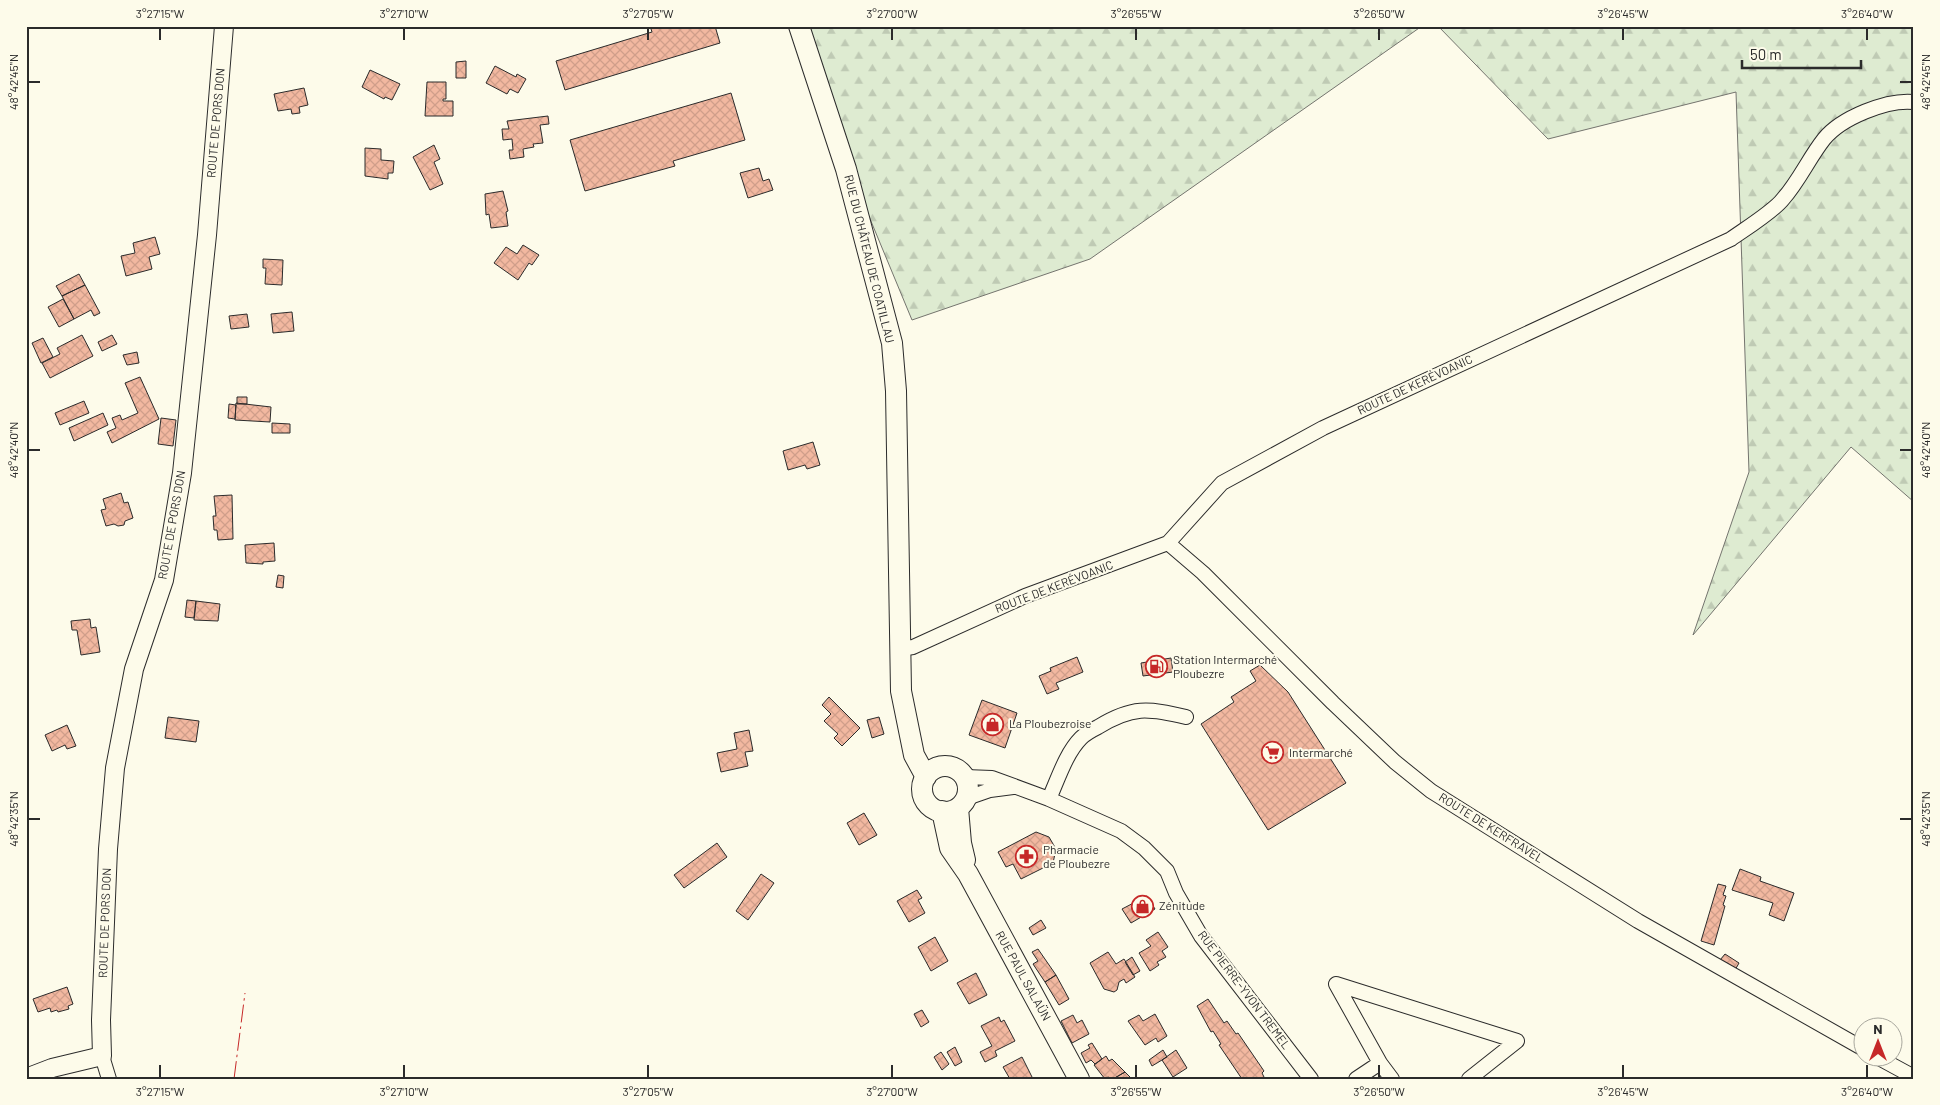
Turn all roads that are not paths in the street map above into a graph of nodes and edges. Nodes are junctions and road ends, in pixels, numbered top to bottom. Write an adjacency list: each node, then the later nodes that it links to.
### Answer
1 (224, 26): 13 (street, ROUTE DE PORS DON)
2 (799, 26): 5 (main road, RUE DU CHÂTEAU DE COATILLAU)
3 (1914, 102): 4 (street, ROUTE DE KERÉVOANIC)
4 (1168, 543): 5 (street, ROUTE DE KERÉVOANIC); 12 (street, ROUTE DE KERFRAVEL)
5 (900, 649): 7 (main road)
6 (1186, 717): 10 (street)
7 (934, 772): 8 (main road); 11 (main road)
8 (965, 777): 9 (street, RUE PIERRE-YVON TREMEL); 11 (main road)
9 (1013, 786): 10 (street, RUE PIERRE-YVON TREMEL); 11 (street)
10 (1049, 799): 20 (street, RUE PIERRE-YVON TREMEL)
11 (956, 806): 19 (main road, RUE PAUL SALAÜN)
12 (1852, 1042)
13 (102, 1056): 17 (street); 18 (street, ROUTE DE PORS DON)
14 (1380, 1063): 21 (street); 22 (street); 23 (street)
15 (1897, 1068): 16 (street)
16 (1914, 1077)
17 (26, 1078)
18 (109, 1079)
19 (1079, 1079)
20 (1311, 1079)
21 (1356, 1079)
22 (1392, 1079)
23 (1469, 1079)

